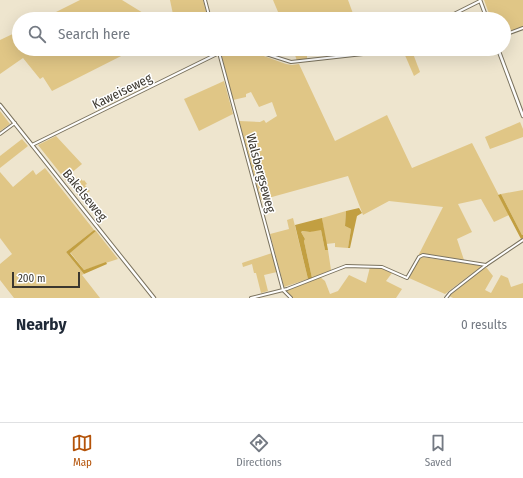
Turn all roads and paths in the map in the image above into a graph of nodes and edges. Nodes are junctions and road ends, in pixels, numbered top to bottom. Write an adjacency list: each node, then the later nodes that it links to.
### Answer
1 (205, 0): 3 (street)
2 (480, 0): 4 (street); 5 (main road)
3 (208, 12)
4 (457, 12)
5 (484, 12)
6 (523, 28): 7 (street)
7 (511, 32)
8 (213, 56): 17 (street, Kaweiseweg)
9 (220, 56): 20 (street, Walsbergseweg)
10 (272, 56): 11 (street)
11 (345, 56)
12 (501, 56): 14 (main road)
13 (0, 105): 15 (main road, Bakelseweg)
14 (523, 116)
15 (15, 123): 16 (street); 17 (main road, Bakelseweg)
16 (0, 134)
17 (32, 146): 21 (main road, Bakelseweg)
18 (523, 240): 19 (street)
19 (486, 265): 20 (street); 24 (street)
20 (283, 290): 22 (street); 23 (street, Walsbergseweg)
21 (154, 298)
22 (251, 298)
23 (291, 298)
24 (446, 298)

